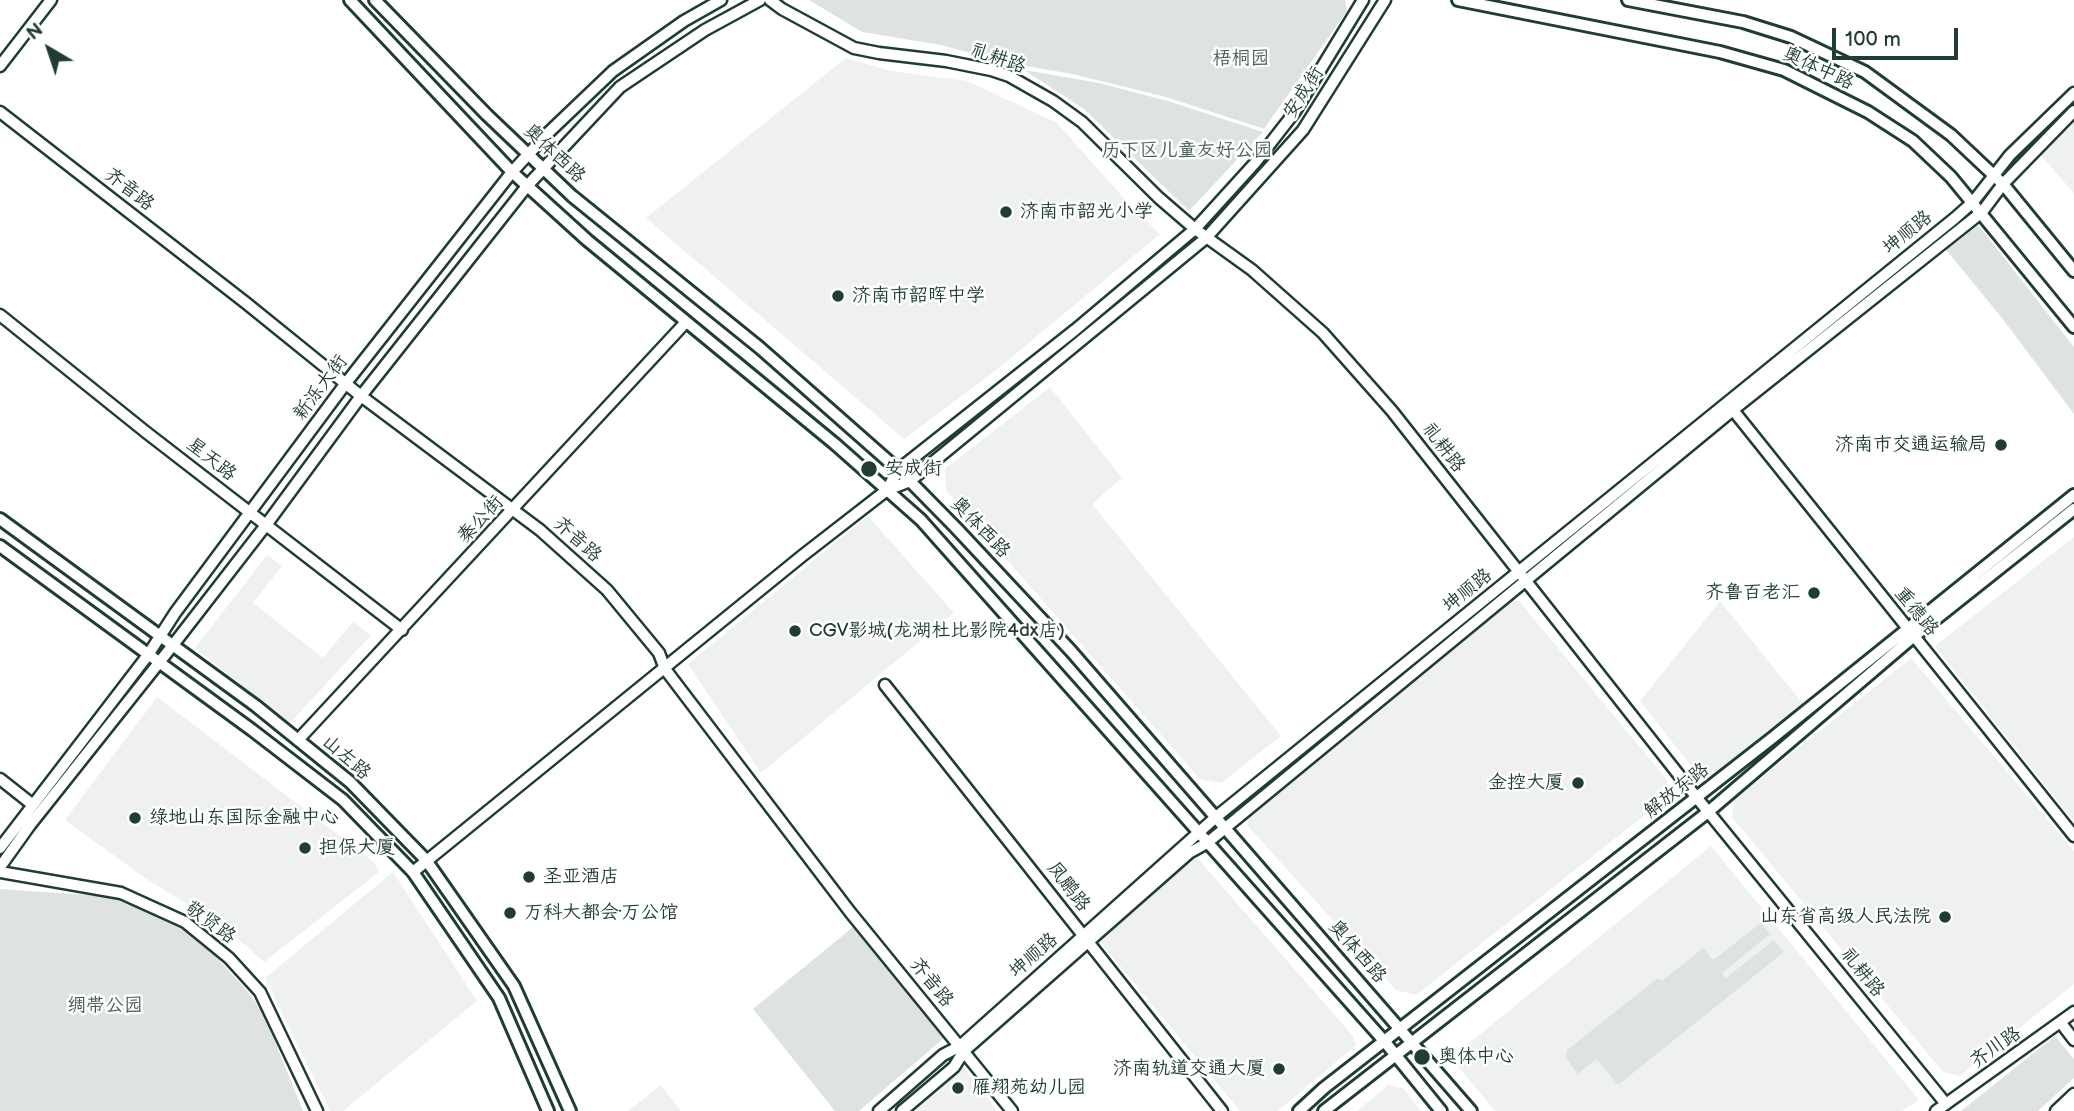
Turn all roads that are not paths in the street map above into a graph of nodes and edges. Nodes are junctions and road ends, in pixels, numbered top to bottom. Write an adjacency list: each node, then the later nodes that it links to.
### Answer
1 (51, 0): 11 (street)
2 (350, 0): 17 (main road, 奥体西路)
3 (375, 0): 15 (main road, 奥体西路)
4 (721, 0): 15 (street, 新泺大街)
5 (760, 0): 16 (street, 新泺大街)
6 (770, 0): 23 (street, 礼耕路)
7 (1363, 0): 23 (street, 安成街)
8 (1385, 0): 24 (street, 安成街)
9 (1458, 0): 21 (main road, 奥体中路)
10 (1628, 0): 18 (main road, 奥体中路)
11 (0, 66)
12 (2074, 93): 18 (street, 坤顺路)
13 (2074, 111): 19 (street, 坤顺路)
14 (0, 112): 29 (street, 齐音路)
15 (529, 155): 16 (main road, 奥体西路); 17 (street, 新泺大街)
16 (543, 168): 20 (street, 新泺大街); 32 (main road, 奥体西路)
17 (512, 172): 20 (main road, 奥体西路); 29 (street, 新泺大街)
18 (1993, 174): 19 (main road, 奥体中路); 21 (street, 坤顺路)
19 (2003, 184): 22 (street, 坤顺路); 25 (main road, 奥体中路)
20 (527, 186): 27 (main road, 奥体西路); 30 (street, 新泺大街)
21 (1973, 202): 22 (main road, 奥体中路); 42 (street, 坤顺路)
22 (1982, 212): 28 (main road, 奥体中路); 31 (street, 坤顺路)
23 (1195, 229): 24 (street, 礼耕路); 32 (street, 安成街)
24 (1206, 238): 33 (street, 安成街); 42 (street, 礼耕路)
25 (2074, 271)
26 (0, 315): 38 (street, 星天路)
27 (686, 322): 34 (main road, 奥体西路); 37 (street, 秦公街)
28 (2074, 327)
29 (346, 383): 30 (street, 齐音路); 38 (street, 新泺大街)
30 (361, 396): 37 (street, 齐音路); 40 (street, 新泺大街)
31 (1733, 410): 42 (street, 坤顺路); 44 (street, 重德路)
32 (898, 470): 33 (main road, 奥体西路); 34 (street, 安成街)
33 (910, 481): 34 (street, 安成街); 56 (main road, 奥体西路)
34 (887, 490): 49 (street, 安成街); 59 (main road, 奥体西路)
35 (2074, 495): 44 (main road, 解放东路)
36 (2074, 509): 44 (main road, 解放东路)
37 (513, 510): 43 (street, 秦公街); 49 (street, 齐音路)
38 (250, 513): 40 (street, 星天路); 45 (street, 新泺大街)
39 (0, 519): 45 (main road, 山左路)
40 (266, 525): 43 (street, 星天路); 46 (street, 新泺大街)
41 (0, 546): 47 (main road, 山左路)
42 (1522, 576): 53 (street, 礼耕路); 56 (street, 坤顺路); 57 (street, 坤顺路)
43 (402, 630): 51 (street, 秦公街)
44 (1910, 633): 53 (main road, 解放东路); 55 (main road, 解放东路); 58 (street, 重德路)
45 (160, 636): 46 (main road, 山左路); 47 (street, 新泺大街)
46 (173, 645): 48 (street); 51 (main road, 山左路)
47 (148, 655): 48 (main road, 山左路); 54 (street, 新泺大街)
48 (159, 663): 62 (street); 63 (main road, 山左路)
49 (664, 668): 61 (street, 安成街); 71 (street, 齐音路)
50 (886, 685): 64 (street, 凤鹏路)
51 (298, 740): 61 (main road, 山左路)
52 (0, 779): 54 (street)
53 (1697, 798): 55 (street, 礼耕路); 67 (main road, 解放东路)
54 (33, 806): 60 (street, 新泺大街)
55 (1709, 811): 70 (main road, 解放东路); 75 (street, 礼耕路)
56 (1216, 817): 57 (main road, 奥体西路); 59 (street, 坤顺路)
57 (1225, 827): 59 (street, 坤顺路); 67 (main road, 奥体西路)
58 (2074, 836)
59 (1203, 838): 64 (street, 坤顺路); 69 (main road, 奥体西路)
60 (0, 848)
61 (427, 862): 63 (street, 安成街); 78 (main road, 山左路)
62 (0, 869): 76 (street, 敬贤路)
63 (413, 872): 77 (main road, 山左路)
64 (1086, 939): 71 (street, 坤顺路); 82 (street, 凤鹏路)
65 (2074, 1012): 66 (street, 齐川路)
66 (2061, 1023): 68 (street); 75 (street, 齐川路)
67 (1402, 1029): 69 (main road, 解放东路); 70 (main road, 奥体西路)
68 (2074, 1040)
69 (1385, 1042): 72 (main road, 奥体西路); 83 (main road, 解放东路)
70 (1412, 1042): 72 (main road, 解放东路); 86 (main road, 奥体西路)
71 (962, 1049): 79 (street, 坤顺路); 80 (street, 坤顺路); 81 (street, 齐音路)
72 (1395, 1055): 84 (main road, 解放东路); 85 (main road, 奥体西路)
73 (2074, 1094): 88 (street)
74 (2074, 1100): 89 (highway)
75 (1946, 1104): 87 (street, 齐川路)
76 (317, 1111)
77 (548, 1111)
78 (570, 1111)
79 (879, 1111)
80 (902, 1111)
81 (1012, 1111)
82 (1223, 1111)
83 (1299, 1111)
84 (1324, 1111)
85 (1441, 1111)
86 (1471, 1111)
87 (1936, 1111)
88 (2056, 1111)
89 (2068, 1111)

